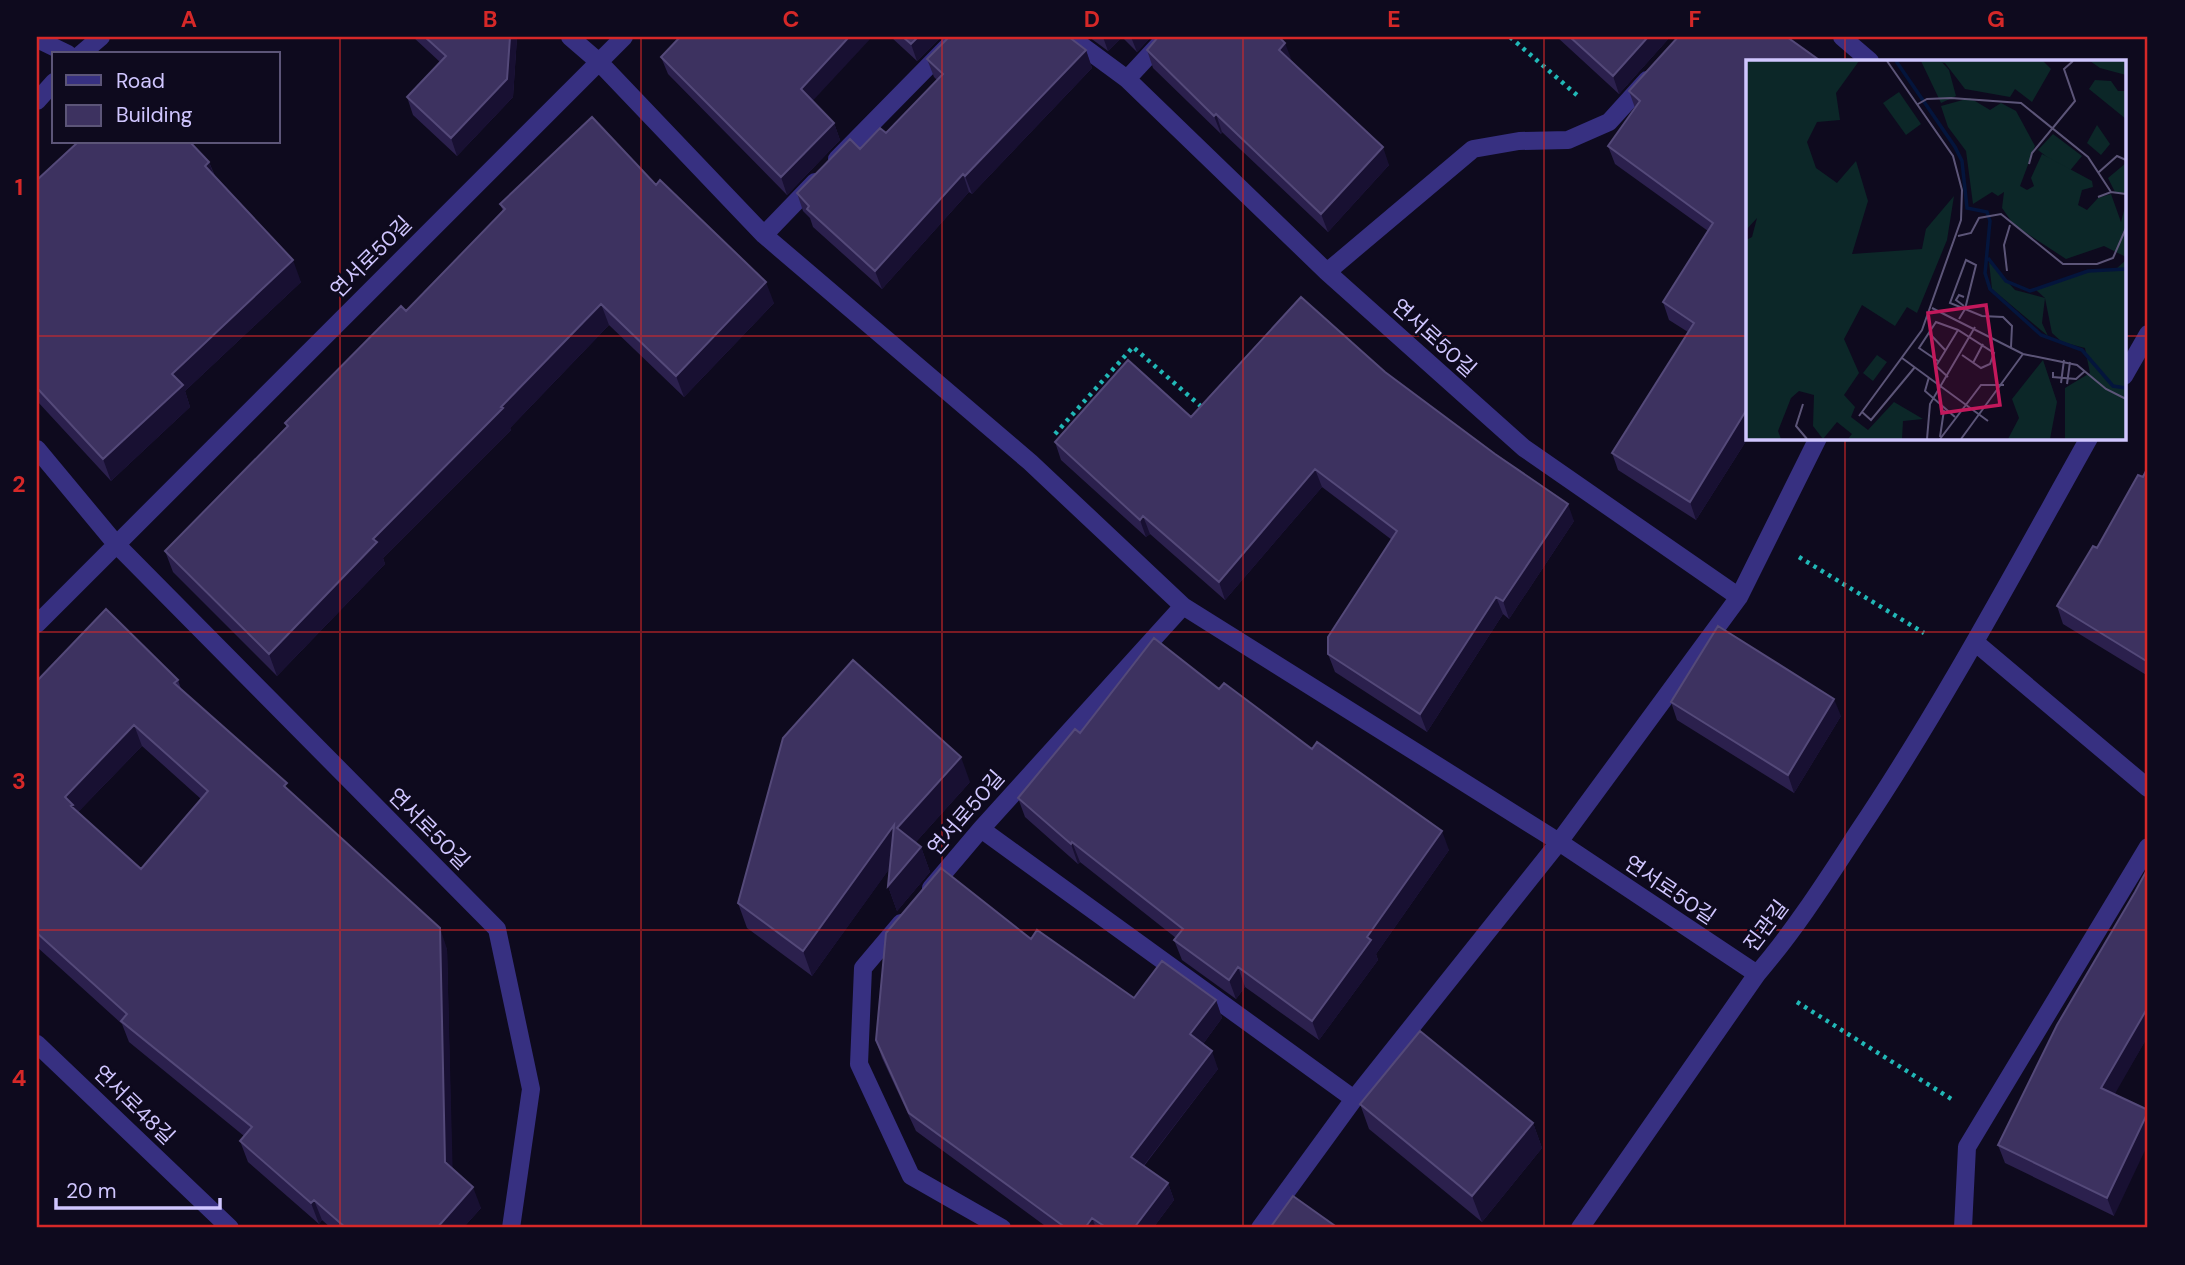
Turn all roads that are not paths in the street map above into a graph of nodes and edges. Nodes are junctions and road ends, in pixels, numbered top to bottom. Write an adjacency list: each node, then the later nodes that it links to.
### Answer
1 (101, 37): 10 (street)
2 (570, 37): 12 (street, 연서로50길)
3 (624, 37): 12 (street, 연서로50길)
4 (957, 37): 17 (street)
5 (1070, 37): 14 (street, 연서로50길)
6 (1166, 37): 14 (street)
7 (1842, 37): 11 (street)
8 (37, 39): 9 (street)
9 (64, 52)
10 (83, 52)
11 (1869, 60)
12 (599, 62): 17 (street, 연서로50길); 24 (street, 연서로50길)
13 (1660, 65): 18 (street)
14 (1127, 79): 18 (street, 연서로50길)
15 (52, 84): 16 (street)
16 (37, 101)
17 (764, 234): 26 (street, 연서로50길)
18 (1327, 272): 25 (street, 연서로50길)
19 (2148, 334): 20 (street)
20 (2126, 372)
21 (1817, 439): 25 (street)
22 (2089, 439): 28 (street, 진관길)
23 (37, 450): 24 (street, 연서로50길)
24 (116, 544): 27 (street, 연서로50길); 37 (street, 연서로50길)
25 (1739, 597): 31 (street)
26 (1183, 606): 30 (street, 연서로50길); 31 (street, 연서로50길)
27 (37, 624)
28 (1976, 643): 29 (street); 33 (street, 진관길)
29 (2148, 788)
30 (981, 829): 35 (street); 38 (street, 연서로50길)
31 (1559, 842): 33 (street, 연서로50길); 35 (street)
32 (2148, 847): 41 (street)
33 (1757, 974): 40 (street, 진관길)
34 (37, 1044): 36 (street, 연서로48길)
35 (1354, 1099): 39 (street)
36 (230, 1228)
37 (511, 1228)
38 (1002, 1228)
39 (1259, 1228)
40 (1580, 1228)
41 (1963, 1228)

